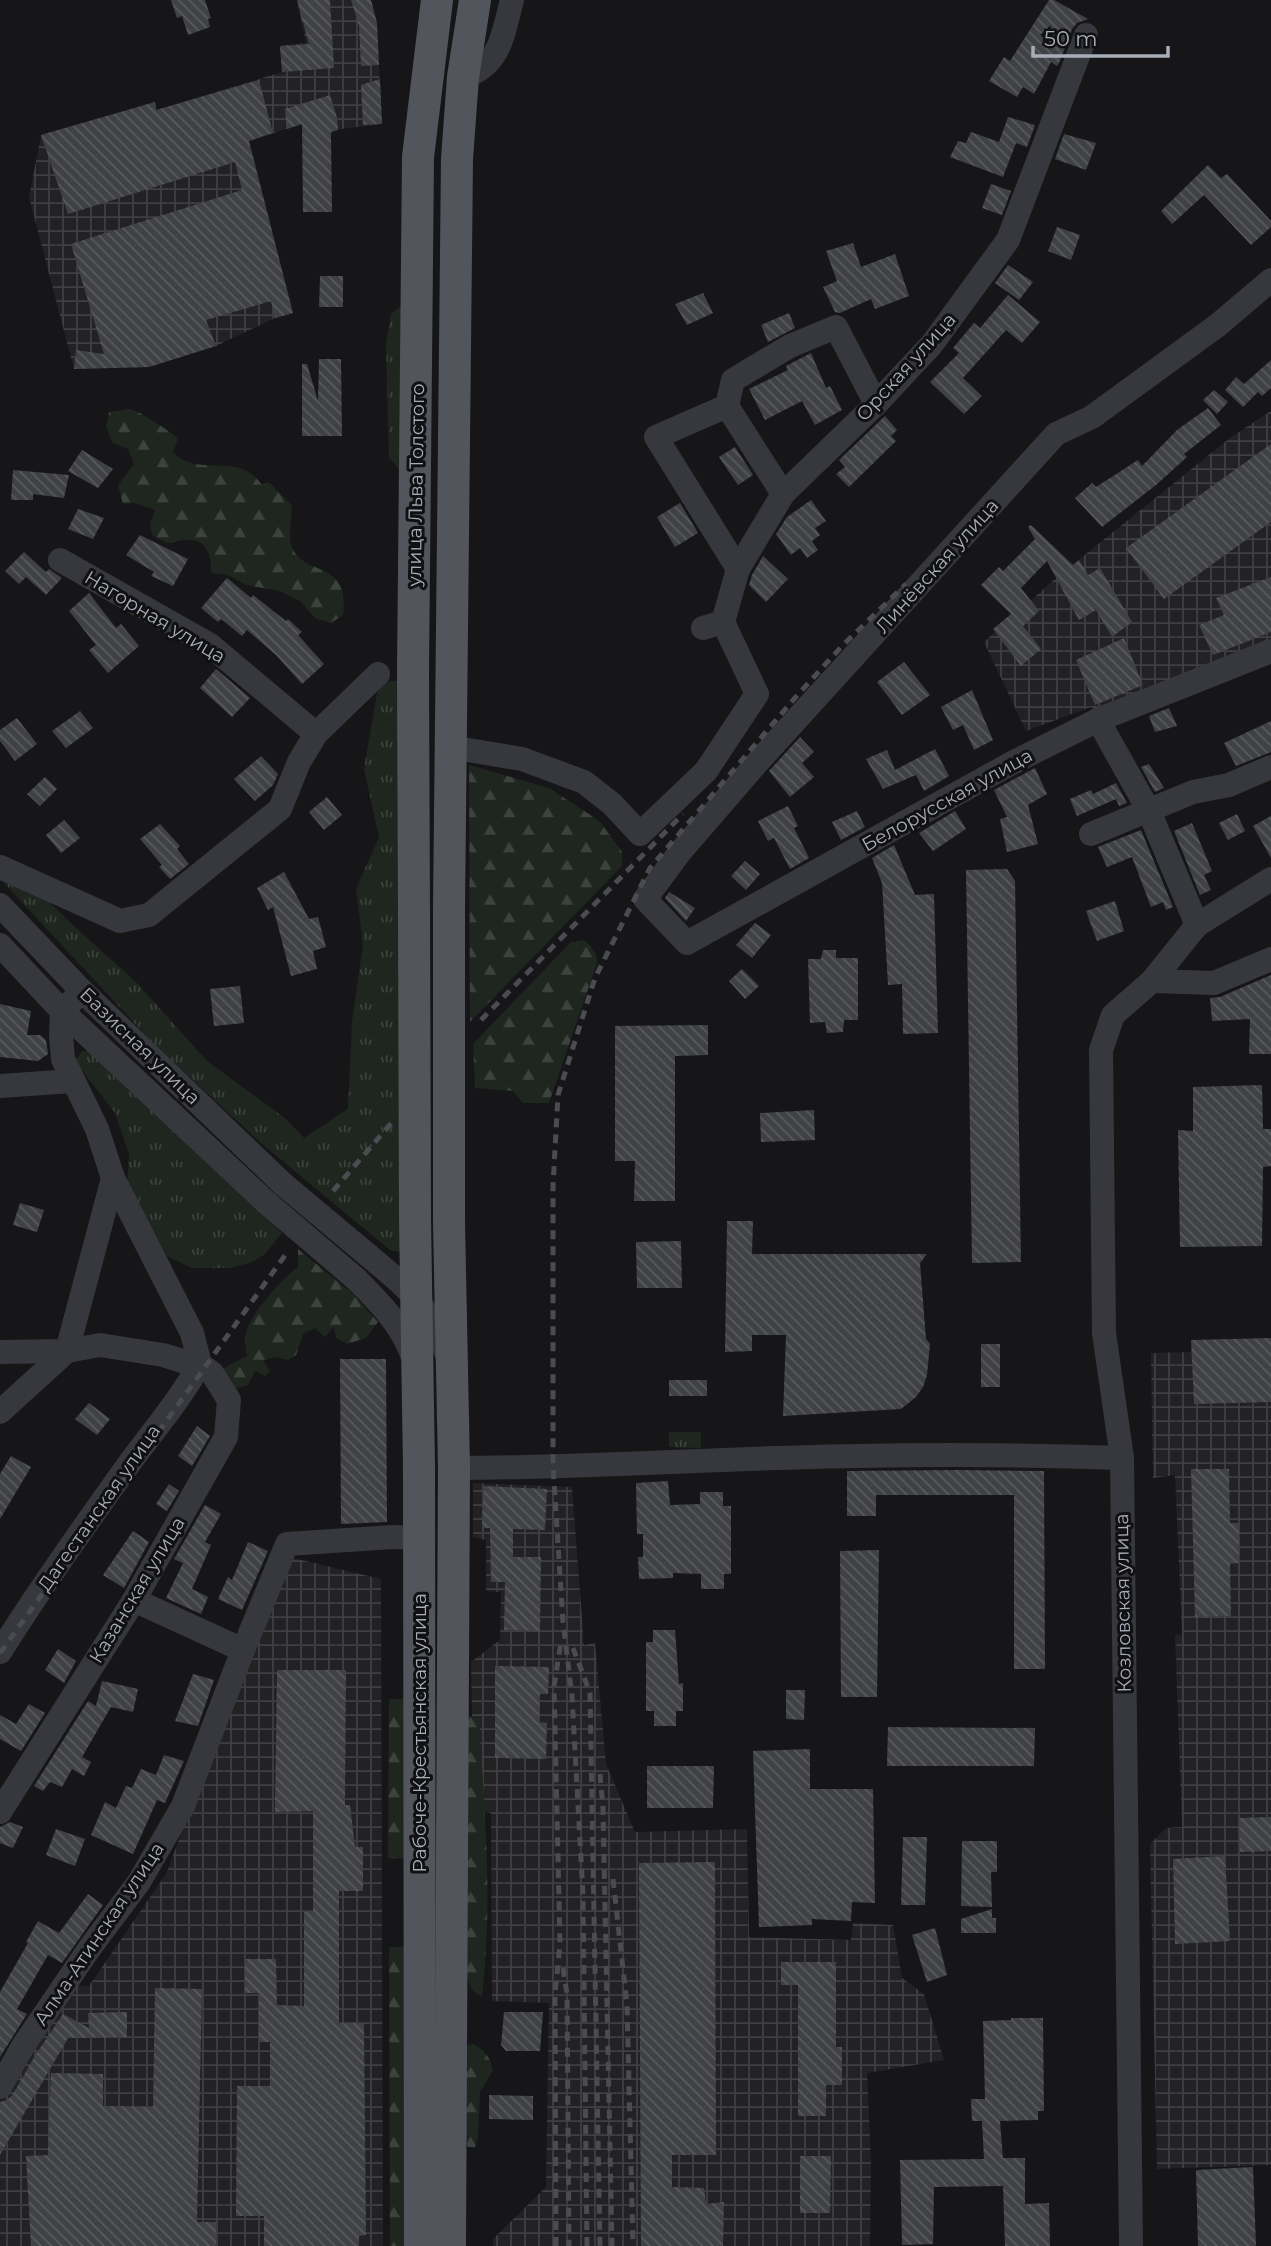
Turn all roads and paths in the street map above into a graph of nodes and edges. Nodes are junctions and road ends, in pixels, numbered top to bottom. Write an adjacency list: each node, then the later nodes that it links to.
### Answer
1 (437, 0): 34 (main road, улица Льва Толстого, bridge)
2 (475, 0): 5 (main road, улица Льва Толстого)
3 (512, 0): 5 (street)
4 (1086, 35): 7 (street, Орская улица)
5 (463, 77): 16 (main road, улица Льва Толстого)
6 (1271, 280): 22 (street, Линёвская улица)
7 (876, 404): 8 (street); 9 (street, Орская улица)
8 (727, 406): 9 (street); 11 (street)
9 (783, 494): 11 (street, Орская улица)
10 (60, 560): 15 (street, Нагорная улица)
11 (738, 569): 16 (street, Орская улица)
12 (1271, 651): 14 (street, Белорусская улица)
13 (378, 674): 15 (street)
14 (1098, 720): 18 (street); 22 (street, Белорусская улица)
15 (316, 734): 20 (street)
16 (450, 747): 35 (main road, улица Льва Толстого, bridge)
17 (1271, 767): 18 (street)
18 (1149, 811): 19 (street); 24 (street)
19 (1091, 834)
20 (0, 867)
21 (1271, 879): 24 (street, Козловская улица)
22 (645, 899)
23 (0, 905): 28 (street, Базисная улица)
24 (1197, 925): 27 (street, Козловская улица)
25 (0, 945): 29 (street, Базисная улица)
26 (1271, 959): 27 (street)
27 (1152, 981): 43 (street, Козловская улица)
28 (82, 991): 29 (street); 33 (street, Базисная улица)
29 (62, 1011): 30 (street); 33 (street, Базисная улица)
30 (72, 1080): 31 (street); 32 (street)
31 (0, 1086)
32 (113, 1178): 39 (street); 41 (street)
33 (275, 1194): 37 (street, bridge); 38 (street, bridge)
34 (415, 1219): 36 (main road, Рабоче-Крестьянская улица)
35 (449, 1222): 38 (main road, Рабоче-Крестьянская улица)
36 (416, 1254): 37 (street); 38 (main road, Рабоче-Крестьянская улица)
37 (375, 1261): 38 (street)
38 (423, 1314): 44 (main road, Рабоче-Крестьянская улица); 45 (main road, Рабоче-Крестьянская улица)
39 (67, 1351): 40 (street); 41 (street); 42 (street)
40 (0, 1352)
41 (200, 1364): 46 (street, Казанская улица); 48 (street, Дагестанская улица)
42 (0, 1412)
43 (1122, 1458): 44 (street); 53 (street, Козловская улица)
44 (454, 1468): 52 (main road, Рабоче-Крестьянская улица)
45 (418, 1538): 47 (street, Алма-Атинская улица); 51 (main road, Рабоче-Крестьянская улица)
46 (134, 1600): 47 (street); 49 (street, Казанская улица)
47 (243, 1650): 50 (street, Алма-Атинская улица)
48 (0, 1652)
49 (0, 1812)
50 (0, 2087)
51 (420, 2246)
52 (450, 2246)
53 (1131, 2246)

